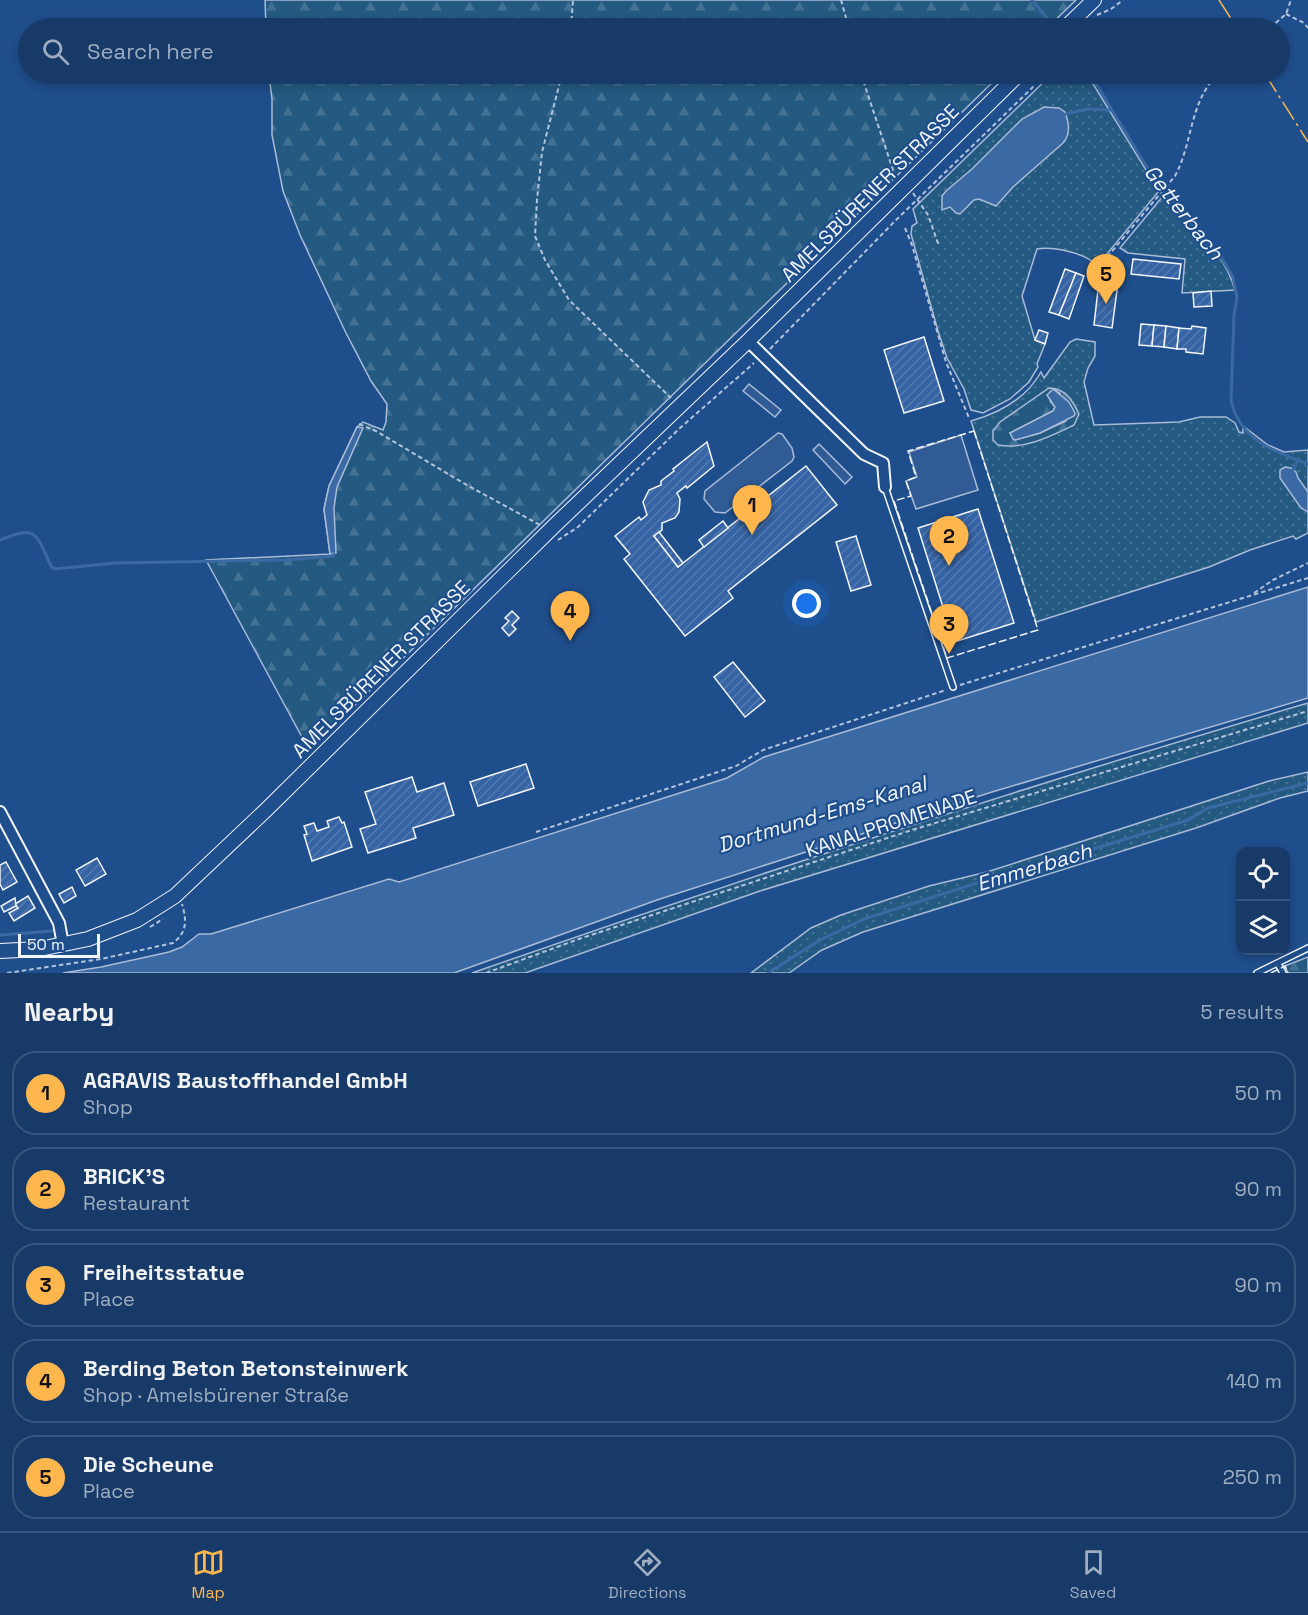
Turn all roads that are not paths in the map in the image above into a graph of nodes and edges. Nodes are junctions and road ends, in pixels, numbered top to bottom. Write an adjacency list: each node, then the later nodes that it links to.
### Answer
1 (1094, 0): 2 (main road)
2 (1075, 18)
3 (1009, 84): 4 (main road, AMELSBÜRENER STRASSE)
4 (748, 341): 5 (street); 8 (main road, AMELSBÜRENER STRASSE)
5 (885, 487): 6 (lane)
6 (954, 687)
7 (0, 812): 8 (street)
8 (63, 945): 10 (main road, AMELSBÜRENER STRASSE)
9 (1308, 948): 11 (lane)
10 (0, 951)
11 (1278, 964): 12 (lane); 13 (lane)
12 (1257, 973)
13 (1282, 973)

